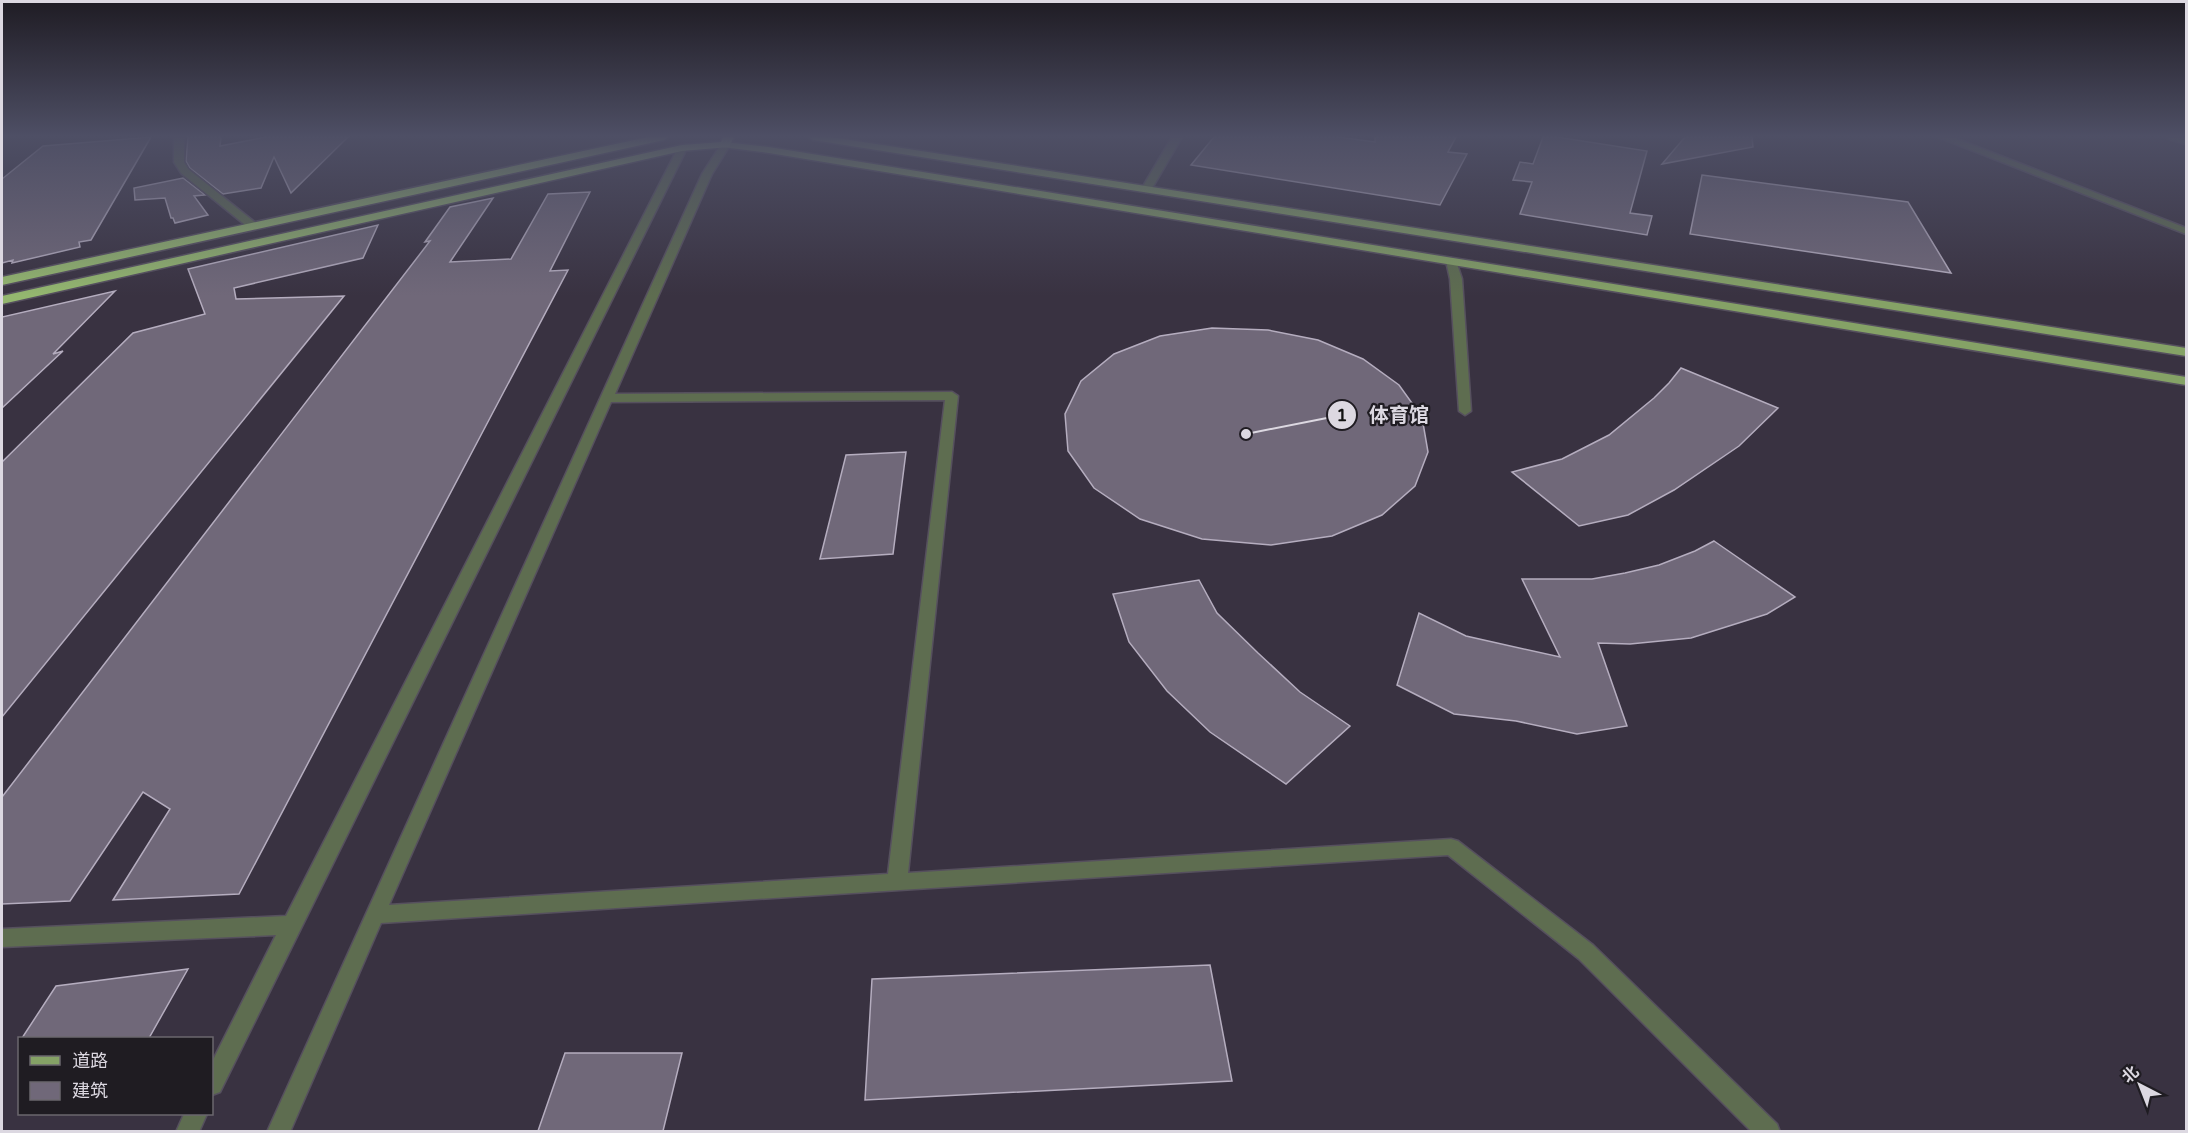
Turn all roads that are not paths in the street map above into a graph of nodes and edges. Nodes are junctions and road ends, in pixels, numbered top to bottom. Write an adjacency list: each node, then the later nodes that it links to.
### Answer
1 (207, 190): 9 (street)
2 (420, 190): 9 (highway)
3 (480, 190): 13 (highway)
4 (661, 190): 20 (street)
5 (700, 190): 16 (street)
6 (1014, 190): 11 (main road)
7 (1159, 190): 14 (main road)
8 (2080, 190): 10 (street)
9 (253, 226): 12 (highway)
10 (2187, 231)
11 (1451, 261): 15 (main road); 17 (street)
12 (2, 281)
13 (2, 300)
14 (2187, 352)
15 (2187, 381)
16 (607, 398): 18 (street); 19 (street)
17 (1465, 411)
18 (897, 882): 19 (street); 26 (street)
19 (376, 915): 25 (street)
20 (292, 925): 21 (street); 22 (street)
21 (2, 938)
22 (213, 1082)
23 (195, 1115): 24 (street)
24 (187, 1131)
25 (278, 1131)
26 (1769, 1131)

